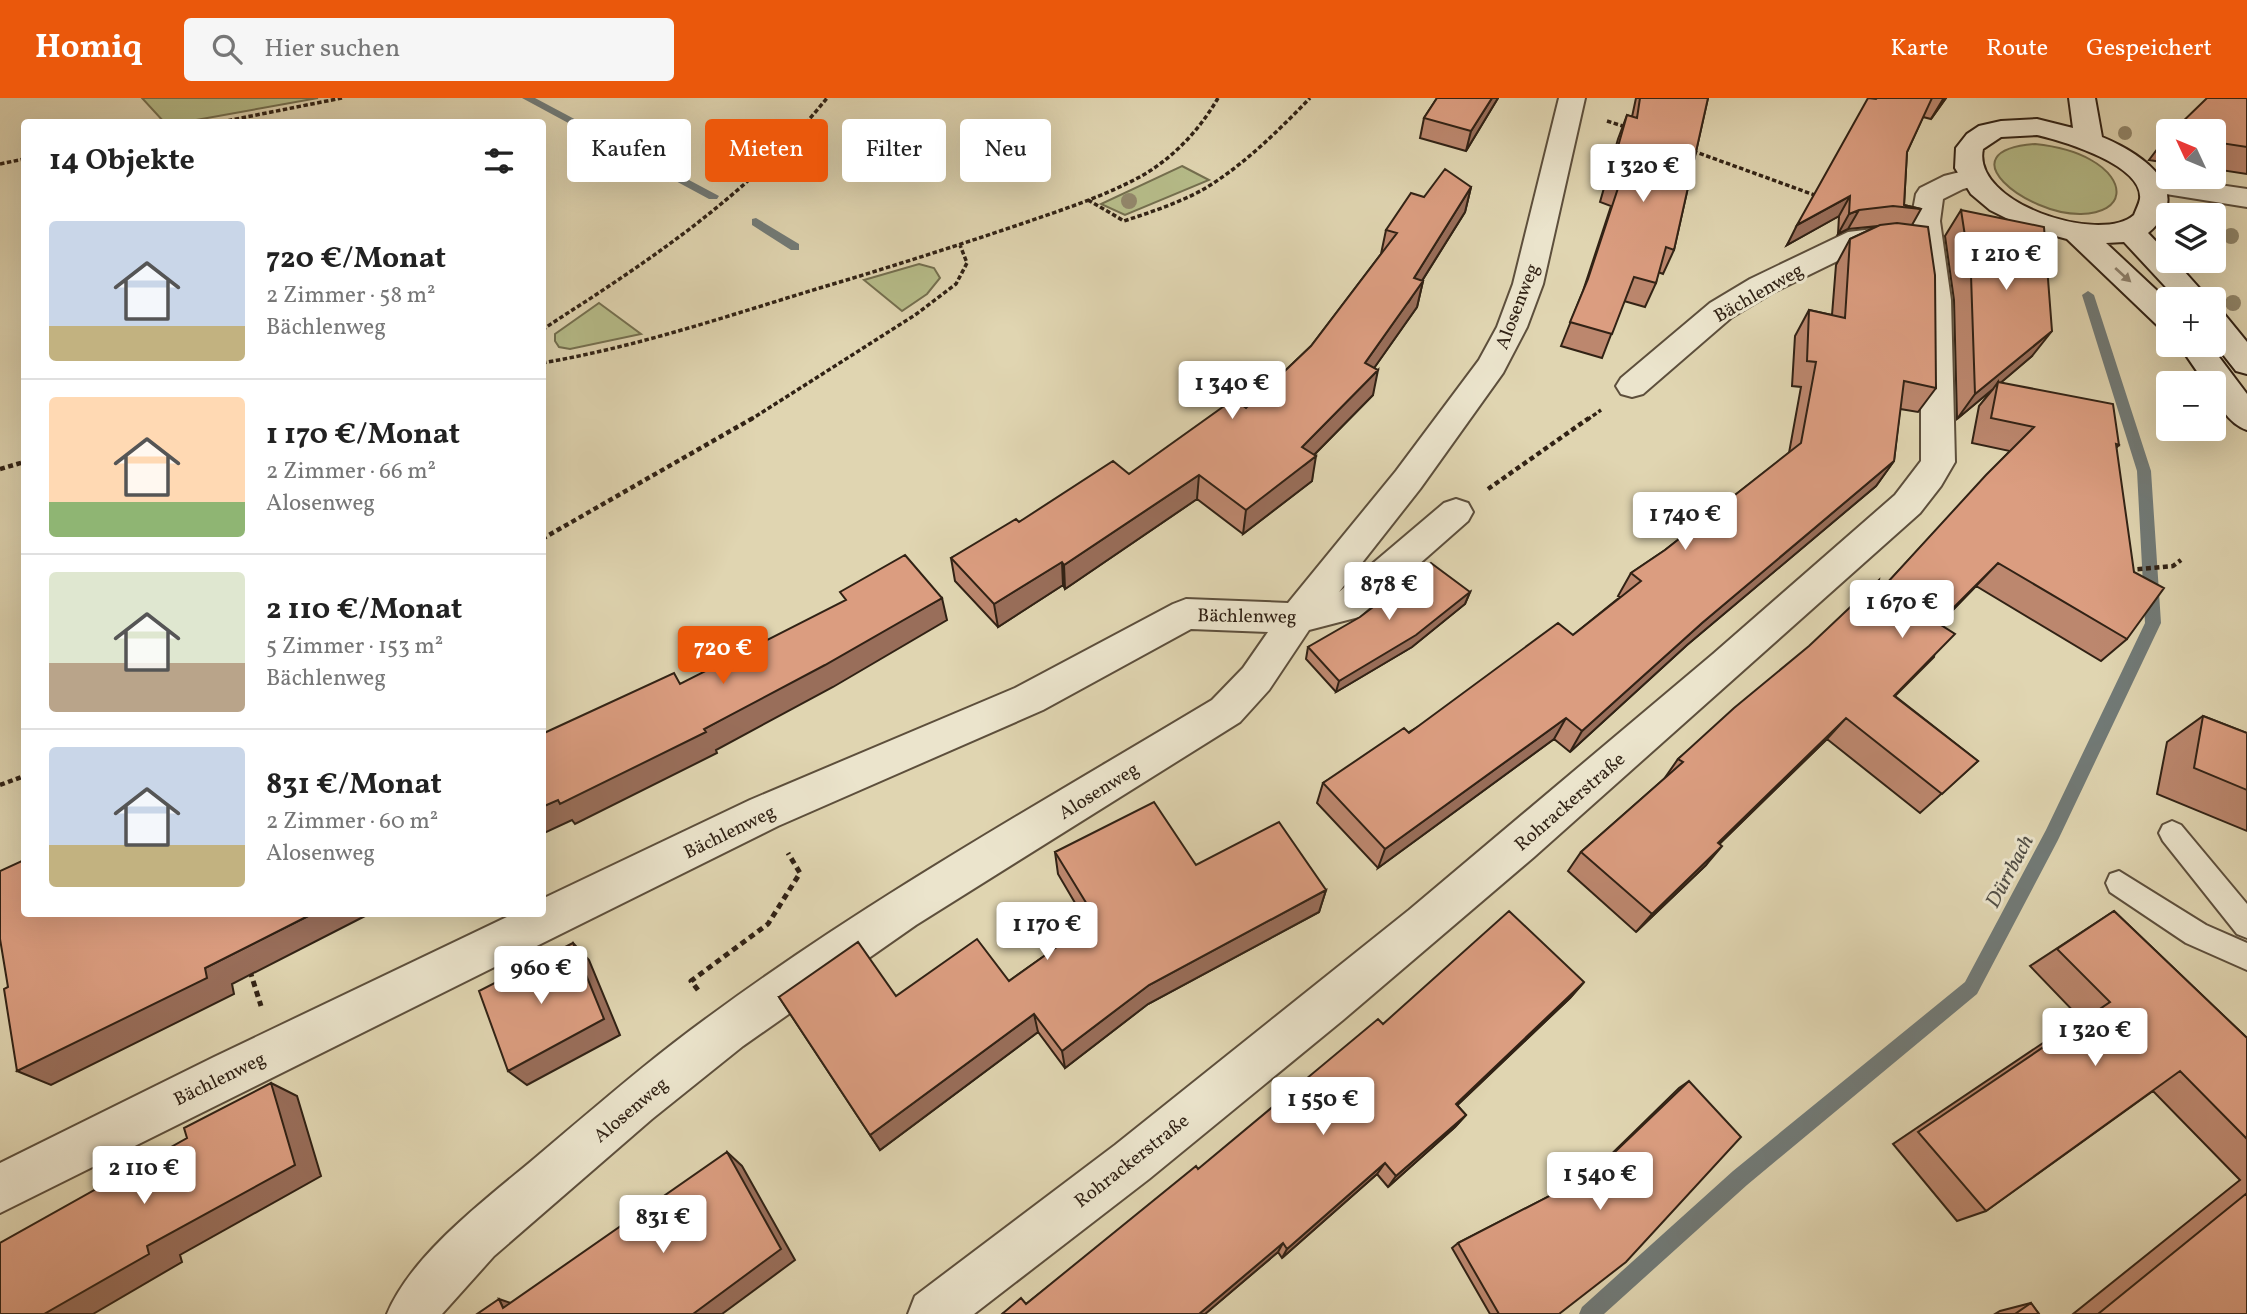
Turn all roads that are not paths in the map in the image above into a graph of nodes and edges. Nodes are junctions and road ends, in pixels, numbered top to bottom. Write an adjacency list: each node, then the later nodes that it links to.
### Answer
1 (2024, 98): 4 (street)
2 (2082, 98): 5 (street)
3 (1571, 102): 20 (street, Alosenweg)
4 (2012, 128): 5 (street); 6 (street)
5 (2089, 140): 7 (street)
6 (1972, 178): 9 (street); 11 (street, Rohrackerstraße)
7 (2151, 184): 8 (street); 10 (street)
8 (2247, 198)
9 (2077, 232): 10 (street); 13 (street, one-way to 13)
10 (2131, 232): 12 (street)
11 (1925, 242): 17 (street, Bächlenweg); 27 (street, Rohrackerstraße)
12 (2183, 287)
13 (2156, 307)
14 (2226, 337): 16 (street)
15 (2203, 357): 18 (street)
16 (2247, 363)
17 (1632, 386)
18 (2247, 418)
19 (1456, 512): 20 (street, Bächlenweg)
20 (1297, 618): 25 (street, Bächlenweg); 26 (street, Alosenweg)
21 (2172, 834): 23 (lane)
22 (2119, 883): 24 (lane)
23 (2247, 925)
24 (2247, 957)
25 (0, 1189)
26 (412, 1314)
27 (933, 1314)

